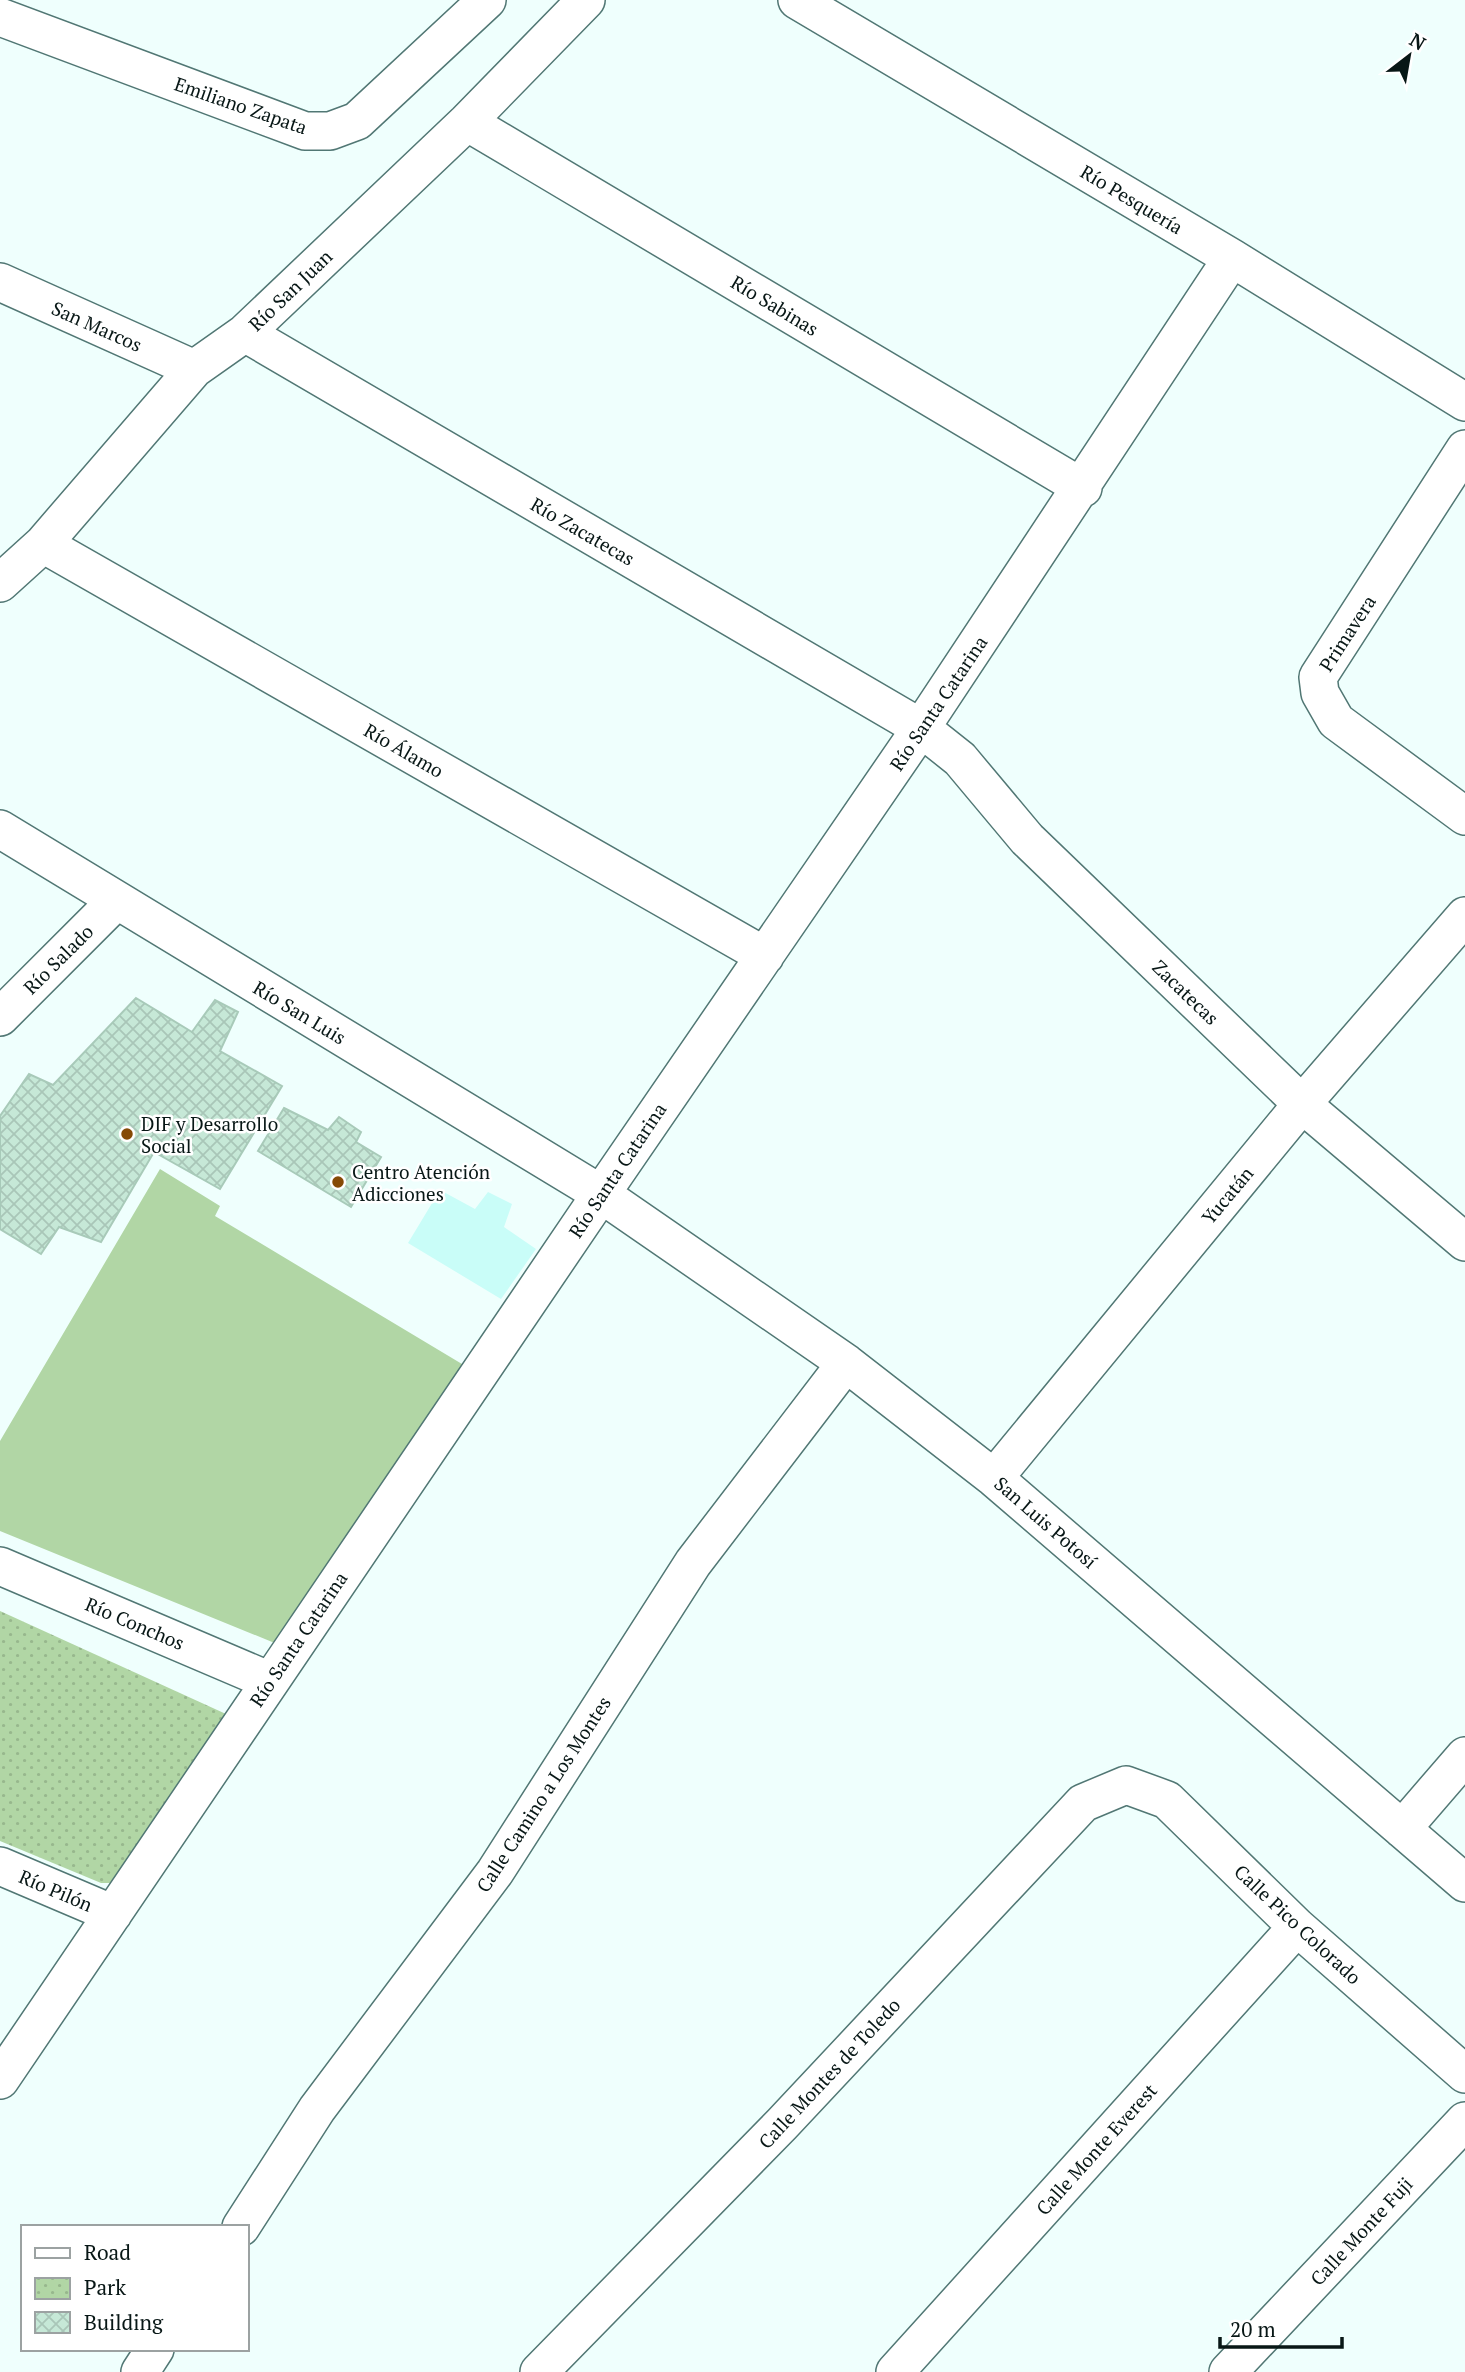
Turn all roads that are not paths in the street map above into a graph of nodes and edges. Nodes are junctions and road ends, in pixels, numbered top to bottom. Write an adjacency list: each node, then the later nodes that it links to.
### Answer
1 (487, 0): 4 (street, Emiliano Zapata)
2 (586, 0): 5 (street, Río San Juan)
3 (797, 0): 6 (street, Río Pesquería)
4 (0, 17)
5 (467, 122): 8 (street, Río San Juan); 12 (street, Río Sabinas)
6 (1232, 258): 10 (street, Río Pesquería); 12 (street, Río Santa Catarina)
7 (0, 282): 9 (street, San Marcos)
8 (244, 333): 9 (street, Río San Juan); 15 (street, Río Zacatecas)
9 (194, 369): 13 (street, Río San Juan)
10 (1465, 402)
11 (1465, 449): 16 (street, Primavera)
12 (1083, 488): 15 (street, Río Santa Catarina)
13 (43, 544): 14 (street, Río San Juan); 20 (street, Río Álamo)
14 (2, 576)
15 (921, 728): 20 (street, Río Santa Catarina); 22 (street, Zacatecas)
16 (1465, 816)
17 (0, 829): 18 (street, Río San Luis)
18 (116, 901): 21 (street, Río Salado); 23 (street, Río San Luis)
19 (1465, 916): 22 (street, Yucatán)
20 (765, 956): 23 (street, Río Santa Catarina)
21 (0, 1017)
22 (1302, 1104): 24 (street, Zacatecas); 26 (street, Yucatán)
23 (601, 1194): 25 (street, San Luis Potosí); 28 (street, Río Santa Catarina)
24 (1465, 1242)
25 (846, 1363): 26 (street, San Luis Potosí); 39 (street, Calle Camino a Los Montes)
26 (994, 1478): 31 (street, San Luis Potosí)
27 (0, 1566): 28 (street, Río Conchos)
28 (270, 1681): 34 (street, Río Santa Catarina)
29 (1465, 1756): 31 (street)
30 (1126, 1785): 35 (street, Calle Pico Colorado); 42 (street, Calle Montes de Toledo)
31 (1402, 1829): 33 (street, San Luis Potosí)
32 (0, 1866): 34 (street, Río Pilón)
33 (1465, 1883)
34 (113, 1914): 37 (street, Río Santa Catarina)
35 (1297, 1927): 36 (street, Calle Pico Colorado); 43 (street, Calle Monte Everest)
36 (1465, 2074)
37 (0, 2080)
38 (1465, 2121): 44 (street, Calle Monte Fuji)
39 (242, 2225)
40 (154, 2351): 41 (street)
41 (140, 2372)
42 (538, 2372)
43 (895, 2372)
44 (1228, 2372)

